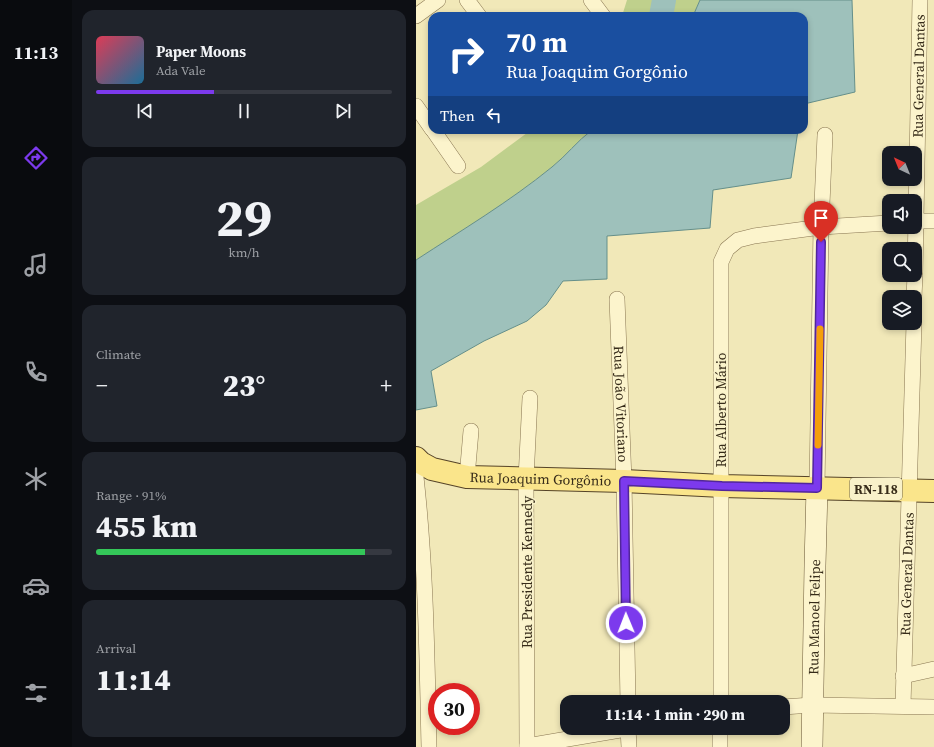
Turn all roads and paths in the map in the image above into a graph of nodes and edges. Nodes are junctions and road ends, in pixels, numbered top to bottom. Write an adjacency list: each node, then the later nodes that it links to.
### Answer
1 (438, 0): 7 (street)
2 (467, 0): 5 (street)
3 (591, 0): 6 (street)
4 (920, 0): 13 (street, Rua General Dantas)
5 (476, 12)
6 (600, 12)
7 (416, 16)
8 (416, 106): 9 (street)
9 (428, 123)
10 (436, 134): 12 (street)
11 (825, 135): 17 (street)
12 (458, 166)
13 (916, 194)
14 (922, 221): 15 (street)
15 (934, 221)
16 (882, 223): 17 (street)
17 (821, 227): 27 (street, Rua Alberto Mário); 28 (street)
18 (617, 299): 26 (street, Rua João Vitoriano)
19 (914, 330): 29 (street, Rua General Dantas)
20 (530, 398): 25 (street, Rua Presidente Kennedy)
21 (470, 431): 24 (street)
22 (416, 458): 24 (main road, Rua Joaquim Gorgônio / RN-118)
23 (416, 477): 42 (street)
24 (467, 477): 25 (main road, Rua Joaquim Gorgônio / RN-118)
25 (526, 479): 26 (main road, Rua Joaquim Gorgônio / RN-118); 43 (street, Rua Presidente Kennedy)
26 (624, 481): 27 (main road, Rua Joaquim Gorgônio / RN-118); 33 (street, Rua João Vitoriano)
27 (722, 486): 28 (main road, Rua Joaquim Gorgônio / RN-118); 34 (street, Rua Alberto Mário)
28 (817, 488): 29 (main road, Rua Joaquim Gorgônio / RN-118); 35 (main road, Rua Manoel Felipe)
29 (909, 490): 30 (main road, Rua Joaquim Gorgônio / RN-118); 32 (street, Rua General Dantas)
30 (934, 491)
31 (934, 669): 32 (street)
32 (904, 676): 36 (street, Rua General Dantas)
33 (628, 695)
34 (721, 695)
35 (812, 705): 36 (street); 37 (street); 46 (main road, Rua Manoel Felipe)
36 (903, 706): 38 (street)
37 (790, 707)
38 (934, 707)
39 (592, 735): 43 (street)
40 (630, 735): 44 (street)
41 (720, 735): 45 (street)
42 (428, 747)
43 (527, 747)
44 (629, 747)
45 (720, 747)
46 (812, 747)

